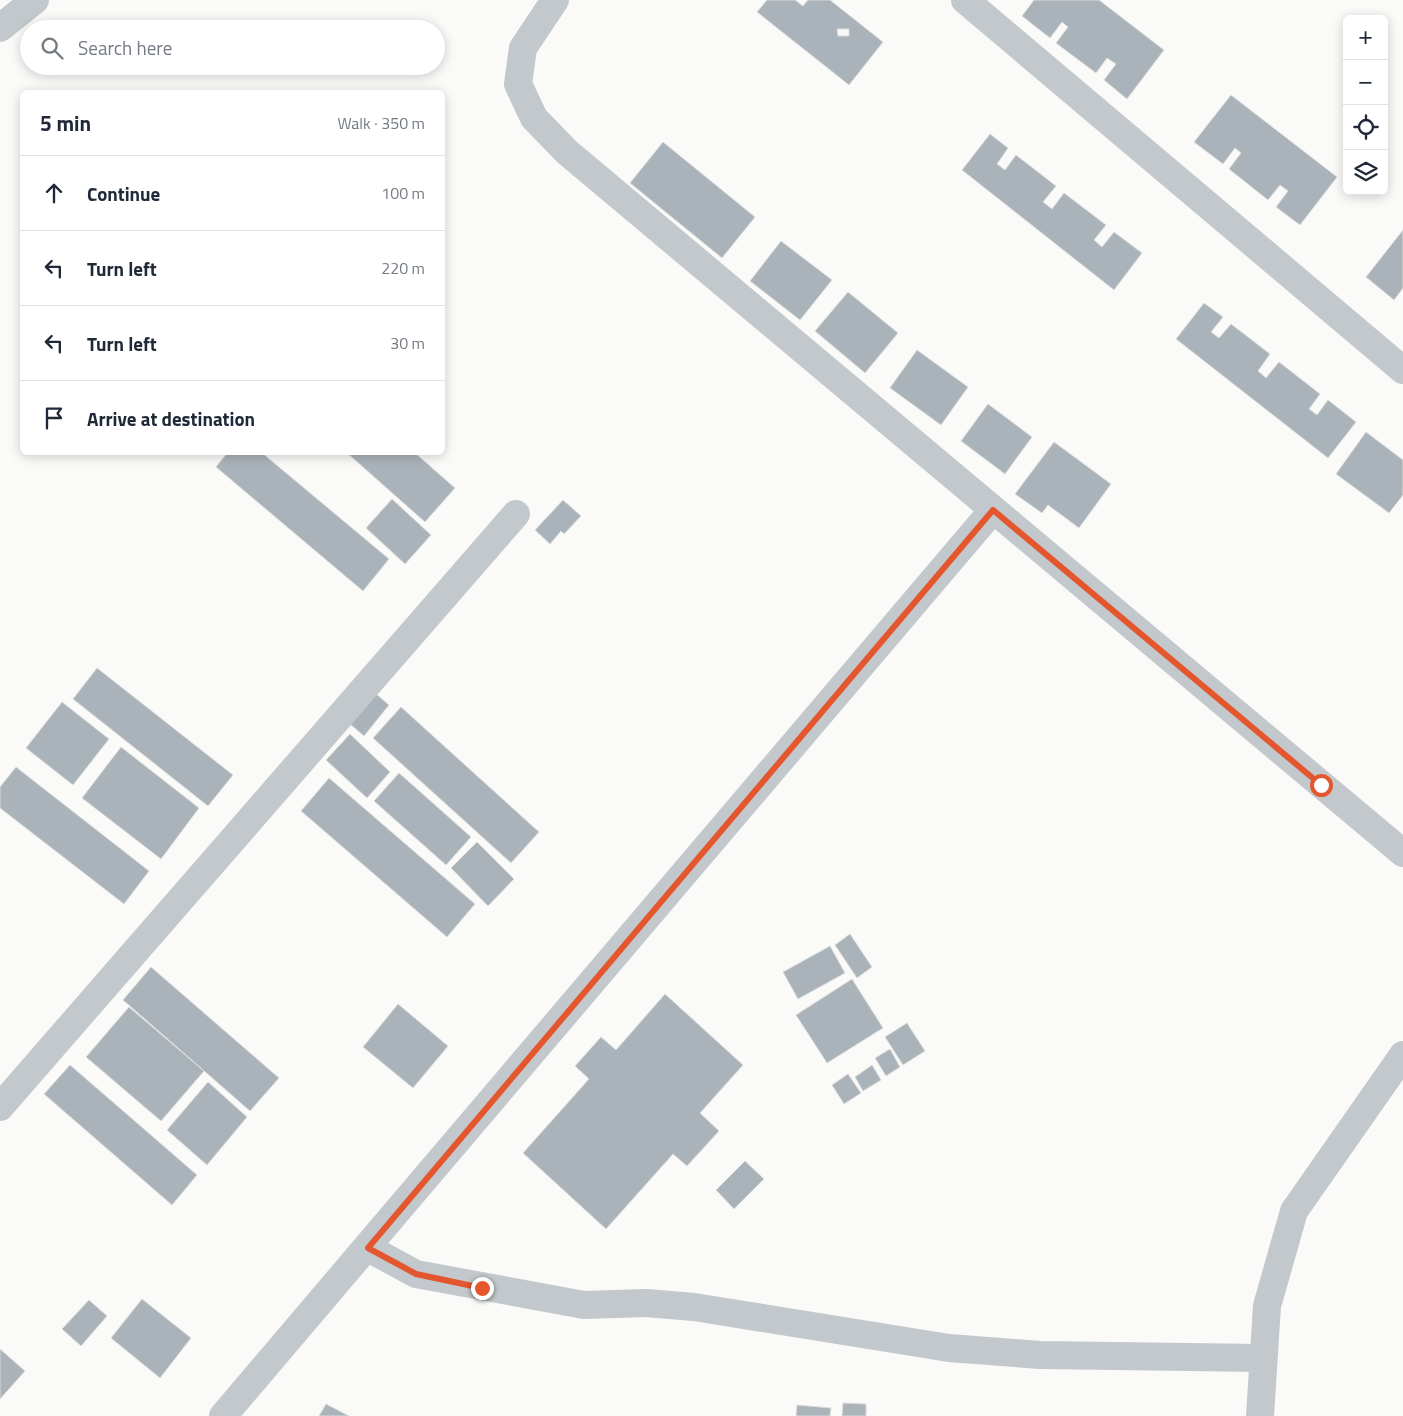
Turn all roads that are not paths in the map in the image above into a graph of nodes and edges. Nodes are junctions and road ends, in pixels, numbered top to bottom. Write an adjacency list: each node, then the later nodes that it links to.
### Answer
1 (35, 0): 4 (street)
2 (556, 0): 6 (street)
3 (965, 0): 5 (street)
4 (0, 28)
5 (1403, 370)
6 (993, 510): 8 (street); 11 (street)
7 (516, 514): 10 (street)
8 (1403, 853)
9 (1403, 1055): 12 (street)
10 (0, 1107)
11 (368, 1248): 12 (street); 13 (street)
12 (1262, 1358): 14 (street)
13 (223, 1416)
14 (1260, 1416)

